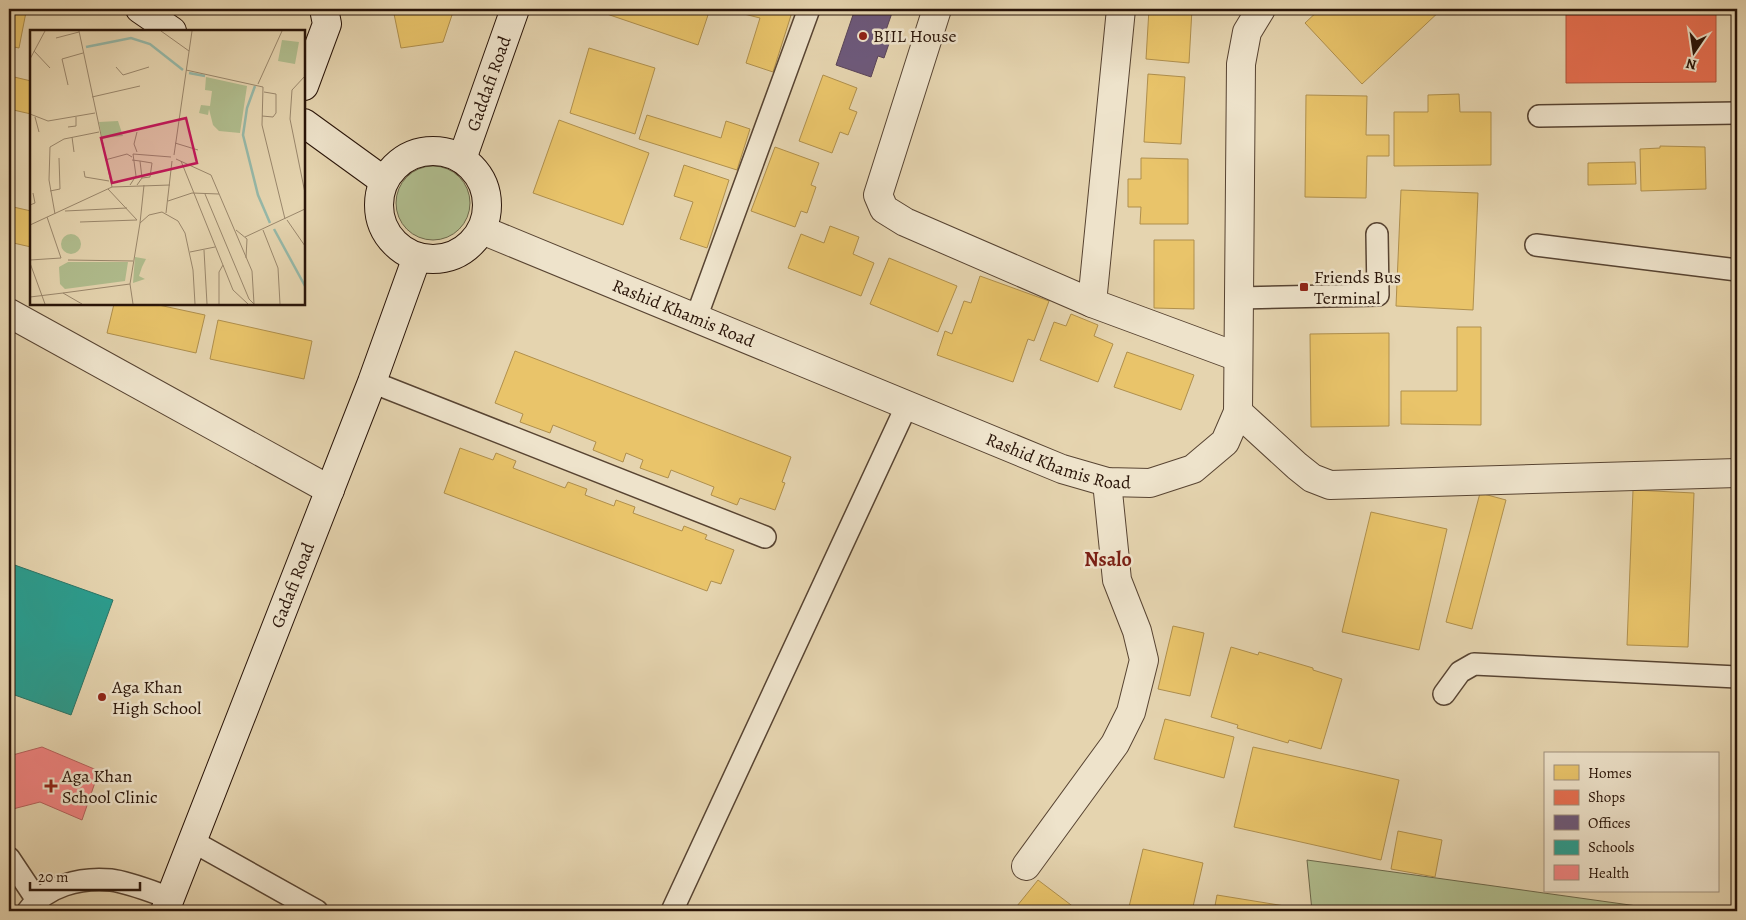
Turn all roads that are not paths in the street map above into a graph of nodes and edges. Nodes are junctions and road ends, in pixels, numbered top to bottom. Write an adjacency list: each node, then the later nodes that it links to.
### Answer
1 (140, 9): 8 (street)
2 (324, 9): 9 (street)
3 (516, 9): 13 (street, Gaddafi Road)
4 (808, 9): 23 (lane)
5 (937, 9): 21 (street)
6 (1121, 9): 21 (street)
7 (1261, 9): 20 (street, Rashid Khamis Road)
8 (171, 30)
9 (305, 83)
10 (1737, 113): 11 (lane)
11 (1539, 116)
12 (305, 124): 14 (street)
13 (462, 159): 14 (street); 15 (street)
14 (384, 181): 18 (street)
15 (482, 230): 18 (street); 23 (street, Rashid Khamis Road)
16 (1377, 234): 20 (lane)
17 (1536, 245): 19 (lane)
18 (417, 257): 25 (street, Gadafi Road)
19 (1737, 270)
20 (1239, 298): 24 (street, Rashid Khamis Road)
21 (1092, 304): 24 (street)
22 (9, 313): 30 (street)
23 (696, 318): 26 (street, Rashid Khamis Road)
24 (1238, 357): 27 (street, Rashid Khamis Road)
25 (372, 382): 30 (street, Gadafi Road); 31 (lane)
26 (907, 405): 29 (street, Rashid Khamis Road); 40 (lane)
27 (1238, 412): 28 (street); 29 (street, Rashid Khamis Road)
28 (1737, 473)
29 (1107, 482): 36 (street)
30 (330, 490): 34 (street, Gadafi Road)
31 (765, 537)
32 (1737, 677): 33 (lane)
33 (1444, 694)
34 (192, 841): 37 (street, Gadafi Road); 39 (lane)
35 (9, 858): 38 (lane)
36 (1026, 866)
37 (167, 904): 38 (lane)
38 (33, 905)
39 (317, 911)
40 (672, 911)

